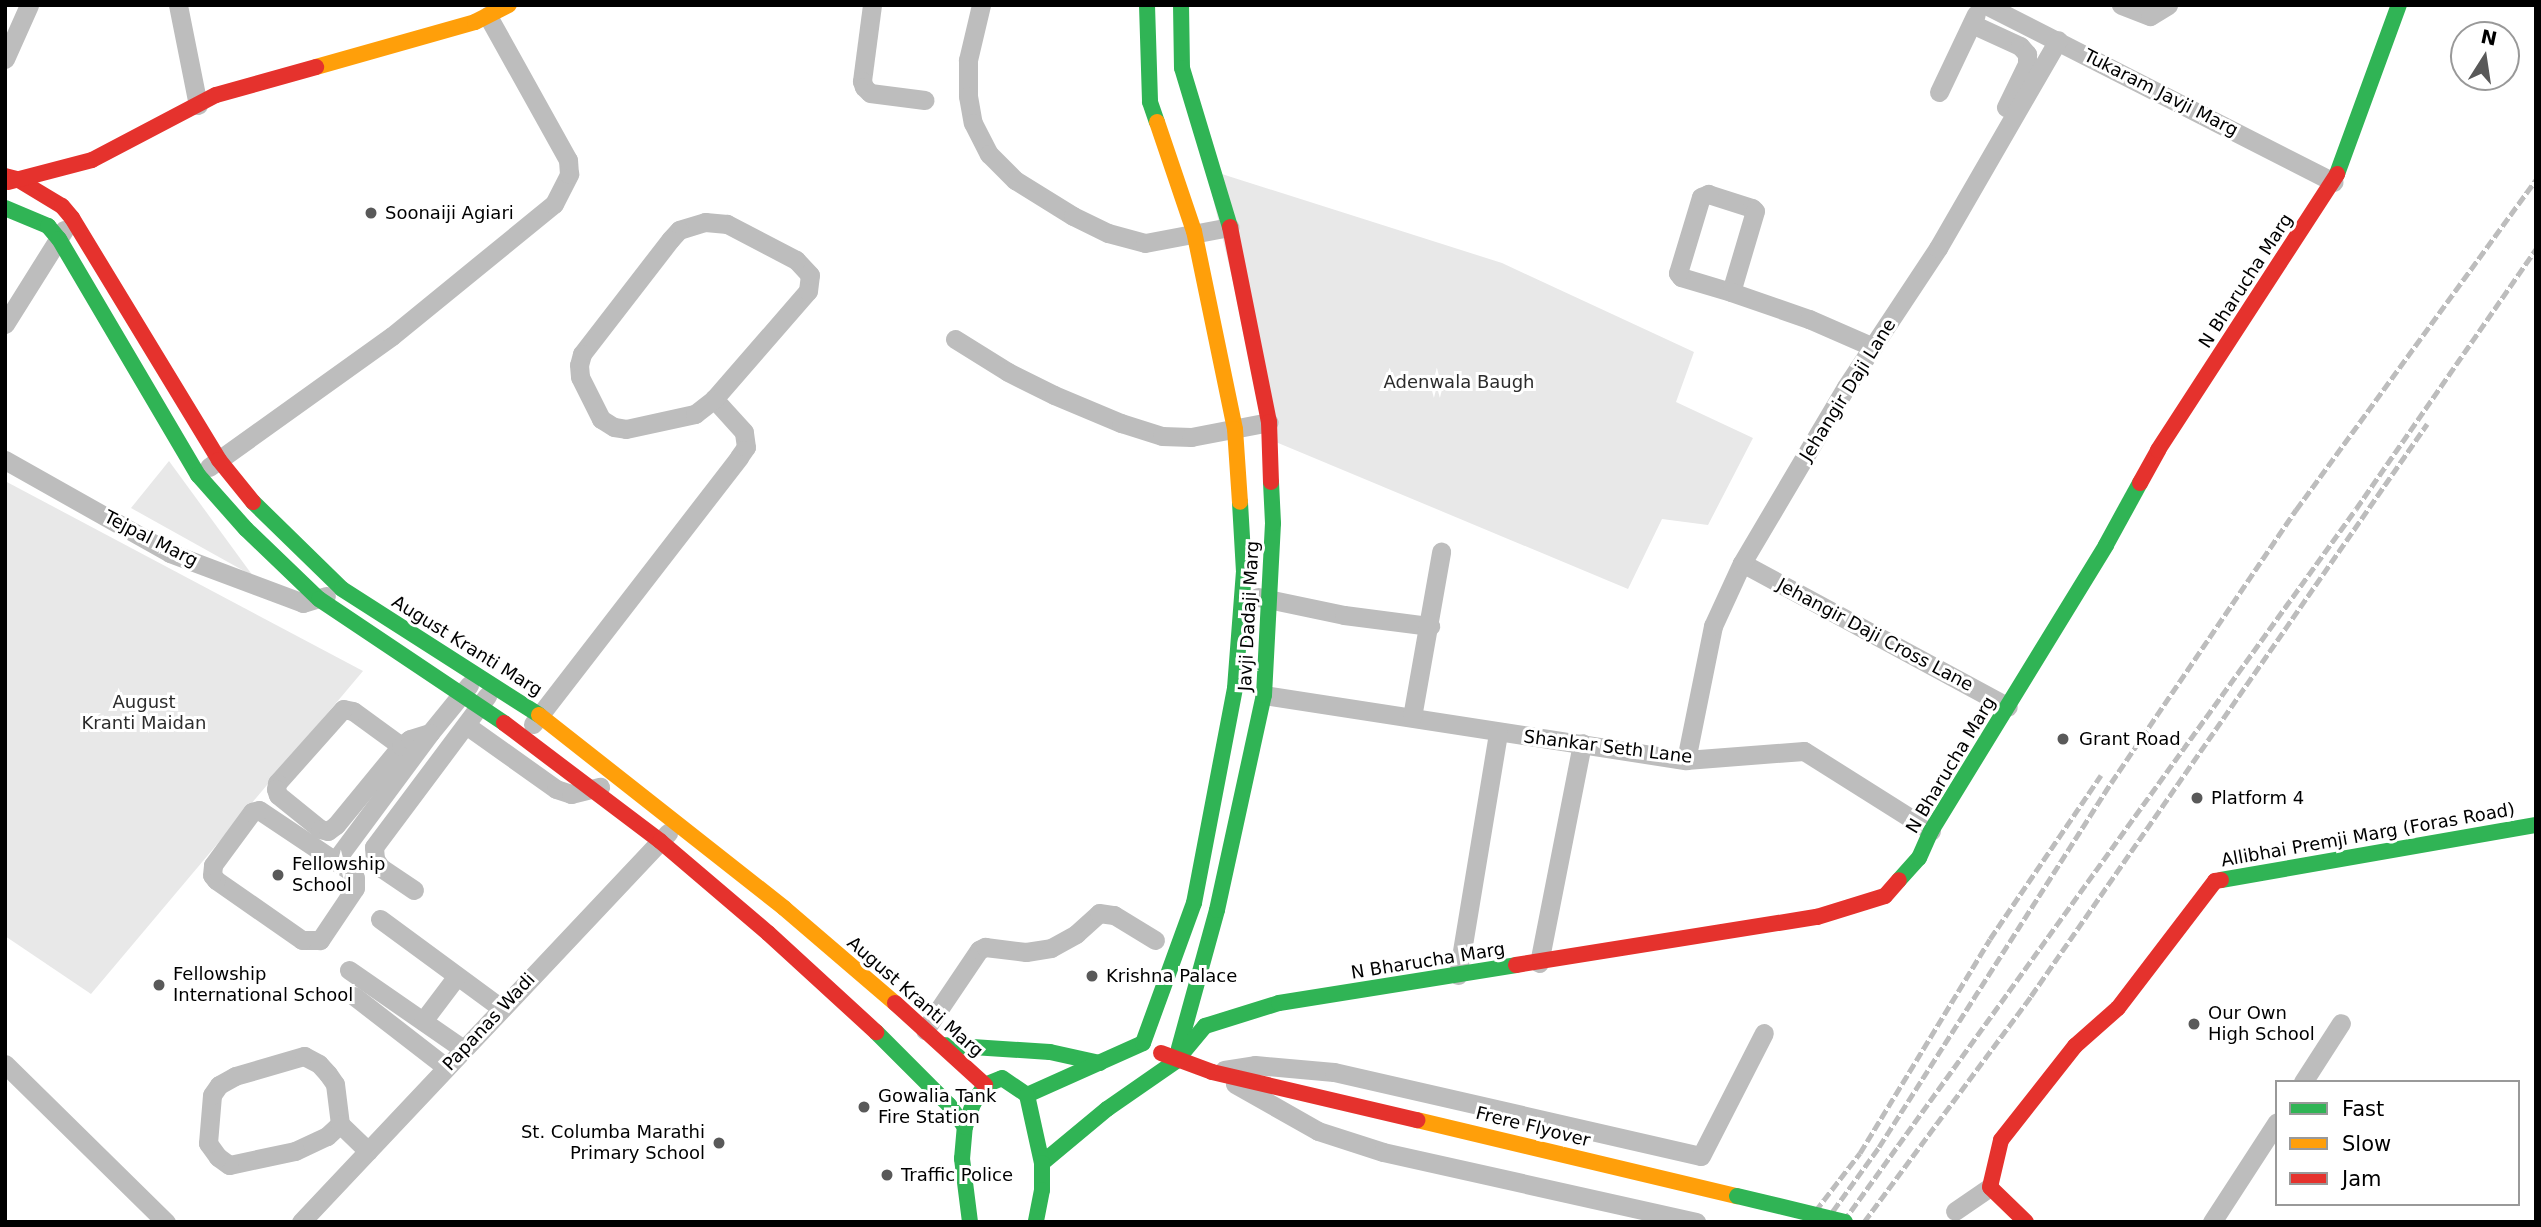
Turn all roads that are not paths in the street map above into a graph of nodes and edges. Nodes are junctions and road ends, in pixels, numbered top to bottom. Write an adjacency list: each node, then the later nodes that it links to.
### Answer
1 (29, 5): 18 (street)
2 (178, 5): 21 (street)
3 (509, 5): 13 (main road)
4 (872, 5): 20 (street)
5 (981, 5): 29 (street)
6 (1147, 5): 29 (main road, Javji Dadaji Marg)
7 (1181, 5): 28 (main road, Javji Dadaji Marg)
8 (1984, 5): 14 (street, Tukaram Javji Marg); 15 (street)
9 (2032, 5): 14 (street)
10 (2121, 5): 11 (street)
11 (2168, 5)
12 (2399, 5): 25 (main road, N Bharucha Marg)
13 (488, 16): 21 (main road); 39 (street)
14 (2022, 22): 16 (street, Tukaram Javji Marg)
15 (1972, 24): 17 (street); 19 (street)
16 (2058, 40): 17 (street); 22 (street, Jehangir Daji Lane); 25 (street, Tukaram Javji Marg)
17 (2027, 54): 22 (street)
18 (5, 59)
19 (1938, 92)
20 (925, 100)
21 (198, 105): 23 (main road)
22 (2014, 117): 34 (street, Jehangir Daji Lane)
23 (92, 160): 24 (main road); 26 (main road)
24 (9, 179): 26 (main road, August Kranti Marg)
25 (2334, 182): 55 (main road, N Bharucha Marg)
26 (70, 200): 30 (street); 39 (main road, August Kranti Marg)
27 (5, 208): 30 (main road)
28 (1230, 227): 29 (street); 36 (main road, Javji Dadaji Marg)
29 (1194, 231): 37 (main road, Javji Dadaji Marg)
30 (53, 232): 32 (street); 40 (main road)
31 (1731, 292): 31 (street); 34 (street)
32 (5, 324)
33 (955, 339): 37 (street)
34 (1873, 347): 44 (street, Jehangir Daji Lane)
35 (714, 399): 35 (street); 56 (street)
36 (1269, 422): 37 (street); 41 (main road, Javji Dadaji Marg)
37 (1235, 429): 42 (main road, Javji Dadaji Marg)
38 (5, 460): 47 (street, Tejpal Marg)
39 (219, 460): 40 (street); 45 (main road, August Kranti Marg)
40 (198, 475): 47 (main road)
41 (1269, 482): 42 (main road); 48 (main road, Javji Dadaji Marg)
42 (1240, 487): 46 (main road, Javji Dadaji Marg)
43 (1441, 552): 49 (street)
44 (1742, 563): 55 (street, Jehangir Daji Cross Lane); 64 (street, Jehangir Daji Lane)
45 (342, 589): 47 (street, Tejpal Marg); 50 (main road, August Kranti Marg)
46 (1243, 595): 48 (street); 85 (main road, Javji Dadaji Marg)
47 (319, 599): 52 (main road)
48 (1271, 599): 49 (street); 53 (main road, Javji Dadaji Marg)
49 (1430, 626): 57 (street)
50 (477, 676): 51 (main road, August Kranti Marg); 52 (street)
51 (494, 687): 54 (street); 56 (main road, August Kranti Marg)
52 (463, 693): 54 (main road); 59 (street)
53 (1264, 695): 57 (street, Shankar Seth Lane); 88 (main road, Javji Dadaji Marg)
54 (480, 705): 58 (street); 61 (main road)
55 (2008, 707): 69 (main road, N Bharucha Marg)
56 (539, 715): 61 (street); 65 (main road, August Kranti Marg)
57 (1412, 717): 60 (street, Shankar Seth Lane)
58 (466, 725): 66 (street); 72 (street)
59 (430, 733): 63 (street); 71 (street)
60 (1498, 733): 62 (street, Shankar Seth Lane); 77 (street)
61 (524, 736): 66 (main road)
62 (1582, 743): 64 (street, Shankar Seth Lane); 75 (street)
63 (401, 746): 63 (street)
64 (1686, 760): 69 (street, Shankar Seth Lane)
65 (620, 777): 66 (street); 67 (main road, August Kranti Marg)
66 (593, 790): 70 (main road)
67 (678, 823): 70 (street, Papanas Wadi); 83 (main road, August Kranti Marg)
68 (2536, 825): 101 (main road, Allibhai Premji Marg (Foras Road))
69 (1931, 831): 75 (main road, N Bharucha Marg)
70 (660, 841): 80 (street, Papanas Wadi); 98 (main road)
71 (335, 861): 71 (street)
72 (414, 890)
73 (380, 919): 78 (street)
74 (1155, 940): 83 (street)
75 (1539, 963): 77 (main road, N Bharucha Marg)
76 (349, 970): 81 (street)
77 (1458, 975): 88 (main road, N Bharucha Marg)
78 (457, 976): 80 (street); 81 (street)
79 (354, 996): 91 (street)
80 (502, 1009): 87 (street, Papanas Wadi)
81 (423, 1021): 87 (street)
82 (2341, 1023): 93 (street)
83 (925, 1030): 86 (main road, August Kranti Marg)
84 (1764, 1033): 92 (street)
85 (1143, 1043): 88 (main road, Frere Flyover); 89 (main road)
86 (942, 1045): 89 (main road); 94 (main road, August Kranti Marg)
87 (463, 1049): 91 (street, Papanas Wadi)
88 (1176, 1061): 92 (main road, Frere Flyover); 100 (main road)
89 (1100, 1063): 95 (main road)
90 (5, 1064): 103 (street)
91 (446, 1067): 99 (street, Papanas Wadi)
92 (1212, 1072): 107 (street); 108 (main road, Frere Flyover, bridge)
93 (2304, 1080)
94 (985, 1085): 95 (main road); 98 (main road)
95 (1027, 1095): 100 (main road)
96 (340, 1124): 96 (street); 99 (street)
97 (2275, 1125): 110 (street)
98 (965, 1127): 105 (main road)
99 (368, 1151): 104 (street, Papanas Wadi)
100 (1042, 1163): 106 (main road)
101 (1990, 1187): 102 (street); 109 (main road)
102 (1955, 1211)
103 (166, 1222)
104 (301, 1222)
105 (970, 1222)
106 (1036, 1222)
107 (1696, 1222)
108 (1845, 1222)
109 (2026, 1222)
110 (2212, 1222)

